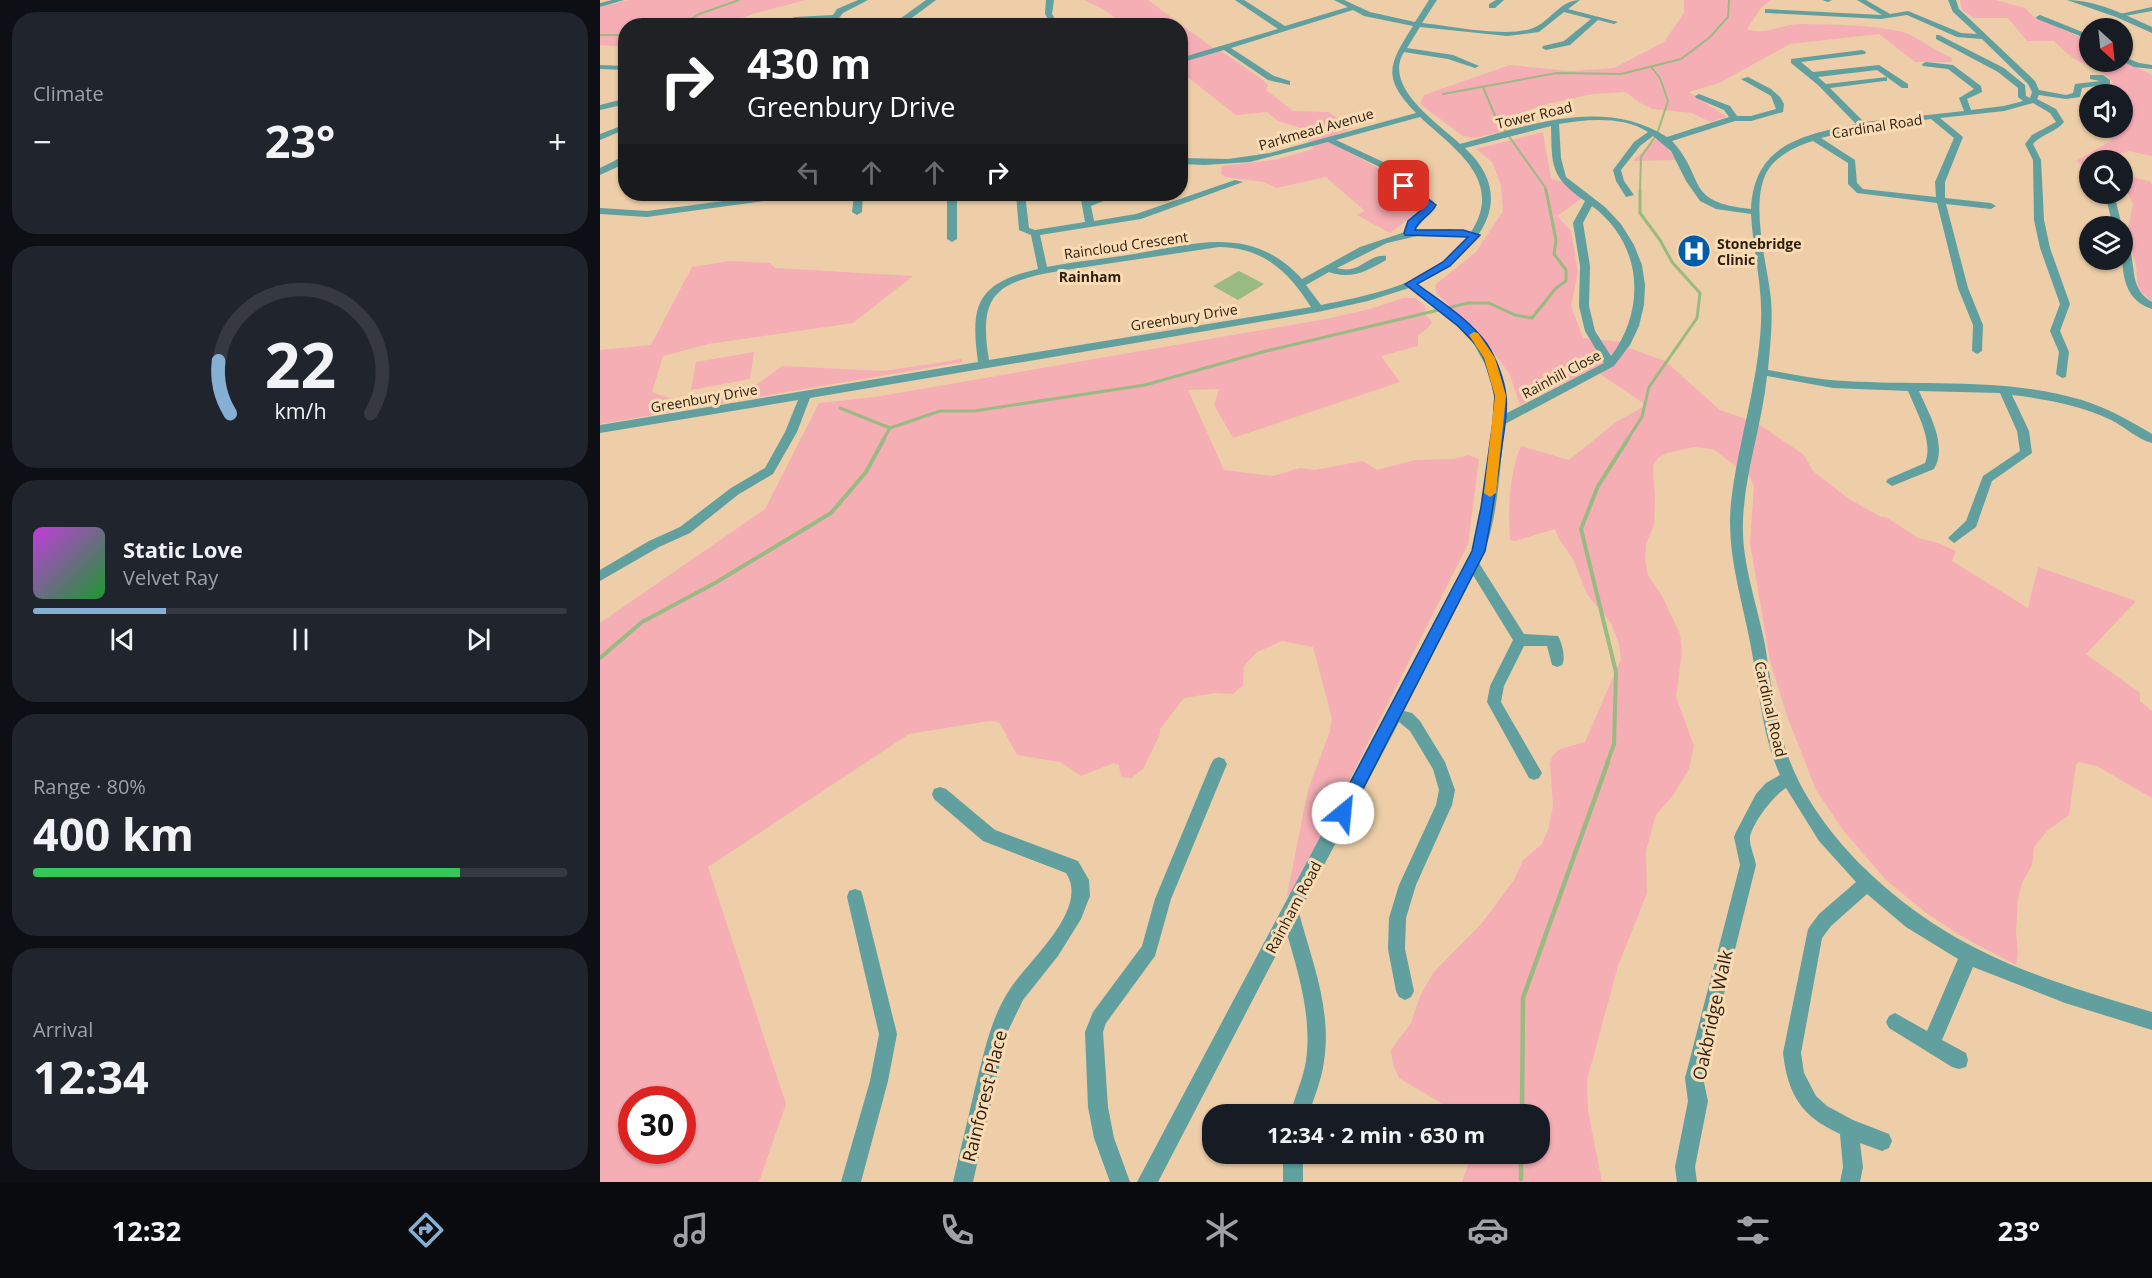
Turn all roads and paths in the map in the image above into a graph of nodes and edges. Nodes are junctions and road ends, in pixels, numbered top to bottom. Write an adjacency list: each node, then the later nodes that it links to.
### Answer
1 (616, 0): 16 (street)
2 (864, 0): 24 (street)
3 (932, 0): 27 (street)
4 (1050, 0): 28 (street)
5 (1239, 0): 32 (street)
6 (1338, 0): 18 (street)
7 (1433, 0): 31 (street, Greenbury Drive)
8 (1500, 0): 17 (street)
9 (1557, 0): 14 (street)
10 (1643, 0): 15 (street)
11 (1861, 0): 23 (street)
12 (1952, 0): 36 (street)
13 (2071, 0): 22 (street)
14 (1574, 2): 20 (street)
15 (1652, 2)
16 (600, 5)
17 (1492, 6)
18 (1353, 8): 31 (street); 32 (street)
19 (2152, 9): 22 (street)
20 (1563, 10): 29 (street); 31 (street)
21 (1768, 11): 23 (street)
22 (2119, 15): 33 (street)
23 (1889, 16): 36 (street)
24 (834, 17): 26 (street)
25 (2040, 17): 34 (street)
26 (814, 18)
27 (906, 18)
28 (1049, 18)
29 (1596, 18): 30 (street); 38 (street)
30 (1614, 22)
31 (1417, 25): 39 (street, Greenbury Drive)
32 (1284, 29): 37 (street)
33 (2152, 30)
34 (2079, 33)
35 (1939, 37): 56 (street)
36 (1984, 37): 56 (street)
37 (1225, 48): 41 (street); 52 (street)
38 (1546, 48)
39 (1401, 49): 44 (street); 60 (street, Greenbury Drive)
40 (1862, 52): 48 (street)
41 (1188, 59)
42 (2133, 63): 46 (street)
43 (1926, 64): 59 (street)
44 (1474, 66)
45 (600, 67): 47 (street)
46 (2152, 67)
47 (618, 68)
48 (1811, 75): 53 (street); 54 (street)
49 (2093, 77): 56 (street)
50 (1745, 79): 62 (street)
51 (1884, 79): 53 (street)
52 (1287, 83)
53 (1825, 86): 64 (street)
54 (1905, 86)
55 (1698, 96): 62 (street)
56 (2033, 98): 59 (street, Cardinal Road); 109 (street)
57 (618, 105): 58 (street)
58 (600, 108)
59 (1969, 113): 61 (street, Cardinal Road)
60 (1423, 114): 69 (street, Parkmead Avenue); 71 (street, Greenbury Drive)
61 (1934, 117): 64 (street, Cardinal Road); 81 (street)
62 (1734, 118): 70 (street)
63 (1555, 122): 66 (street, Tower Road); 71 (street, Tower Road); 80 (street, Rainhill Close)
64 (1863, 126): 68 (street, Cardinal Road)
65 (618, 129): 67 (street)
66 (1653, 132): 70 (street, Tower Road); 78 (street)
67 (600, 137)
68 (1813, 137): 81 (street); 91 (street, Cardinal Road)
69 (1329, 139): 74 (street, Parkmead Avenue); 94 (street)
70 (1666, 140): 91 (street, Tower Road)
71 (1459, 147): 95 (street, Greenbury Drive)
72 (618, 162): 76 (street)
73 (1188, 162): 74 (street, Parkmead Avenue)
74 (1197, 163): 75 (street)
75 (1188, 167)
76 (602, 169)
77 (1238, 182): 79 (street)
78 (1629, 195)
79 (1188, 199)
80 (1590, 200): 107 (street); 107 (street, Rainhill Close)
81 (1940, 200): 88 (street); 105 (street)
82 (743, 201): 89 (street)
83 (858, 201): 90 (street)
84 (952, 201): 96 (street)
85 (1021, 201): 93 (street)
86 (1085, 201): 92 (street)
87 (1183, 201): 92 (street)
88 (1991, 206)
89 (600, 211)
90 (857, 212)
91 (1755, 212): 108 (street, Cardinal Road)
92 (1090, 225): 93 (street)
93 (1035, 233): 100 (street)
94 (1409, 233): 95 (street); 98 (street)
95 (1475, 235): 102 (street, Greenbury Drive)
96 (952, 239)
97 (1383, 258): 98 (street)
98 (1328, 268): 101 (street)
99 (2130, 270): 103 (street)
100 (1043, 271): 101 (street, Raincloud Crescent); 106 (street, Raincloud Crescent)
101 (1302, 283): 104 (street, Raincloud Crescent)
102 (1410, 284): 104 (street, Greenbury Drive); 113 (street, Rainham Road)
103 (2152, 306)
104 (1318, 309): 106 (street, Greenbury Drive)
105 (1977, 351)
106 (984, 364): 112 (street, Greenbury Drive)
107 (1610, 364): 113 (street, Rainhill Close)
108 (1762, 372): 110 (street); 125 (street, Cardinal Road)
109 (2062, 374)
110 (1912, 387): 111 (street); 116 (street)
111 (2004, 390): 115 (street); 117 (street)
112 (806, 395): 114 (street, Greenbury Drive); 119 (street)
113 (1499, 422): 118 (street, Rainham Road)
114 (600, 429)
115 (2152, 439)
116 (1892, 482)
117 (1954, 538)
118 (1473, 564): 120 (street); 122 (street, Rainham Road)
119 (600, 576)
120 (1520, 640): 121 (street); 124 (street)
121 (1557, 661)
122 (1395, 714): 129 (street, Rainham Road); 131 (street)
123 (1219, 764): 143 (street)
124 (1534, 773)
125 (1790, 778): 127 (street, Cardinal Road); 140 (street, Oakbridge Walk)
126 (940, 794): 142 (street, Rainforest Place)
127 (1866, 884): 130 (street, Cardinal Road); 137 (street)
128 (855, 897): 141 (street)
129 (1290, 912): 136 (street); 144 (street, Rainham Road)
130 (1968, 957): 132 (street, Cardinal Road); 134 (street)
131 (1405, 991)
132 (2152, 1021)
133 (1895, 1022): 134 (street)
134 (1931, 1044): 135 (street)
135 (1959, 1060)
136 (1303, 1104)
137 (1849, 1129): 138 (street); 146 (street)
138 (1882, 1141)
139 (1293, 1164): 145 (street)
140 (1686, 1174)
141 (851, 1182)
142 (963, 1182)
143 (1120, 1182)
144 (1147, 1182)
145 (1293, 1182)
146 (1850, 1182)

